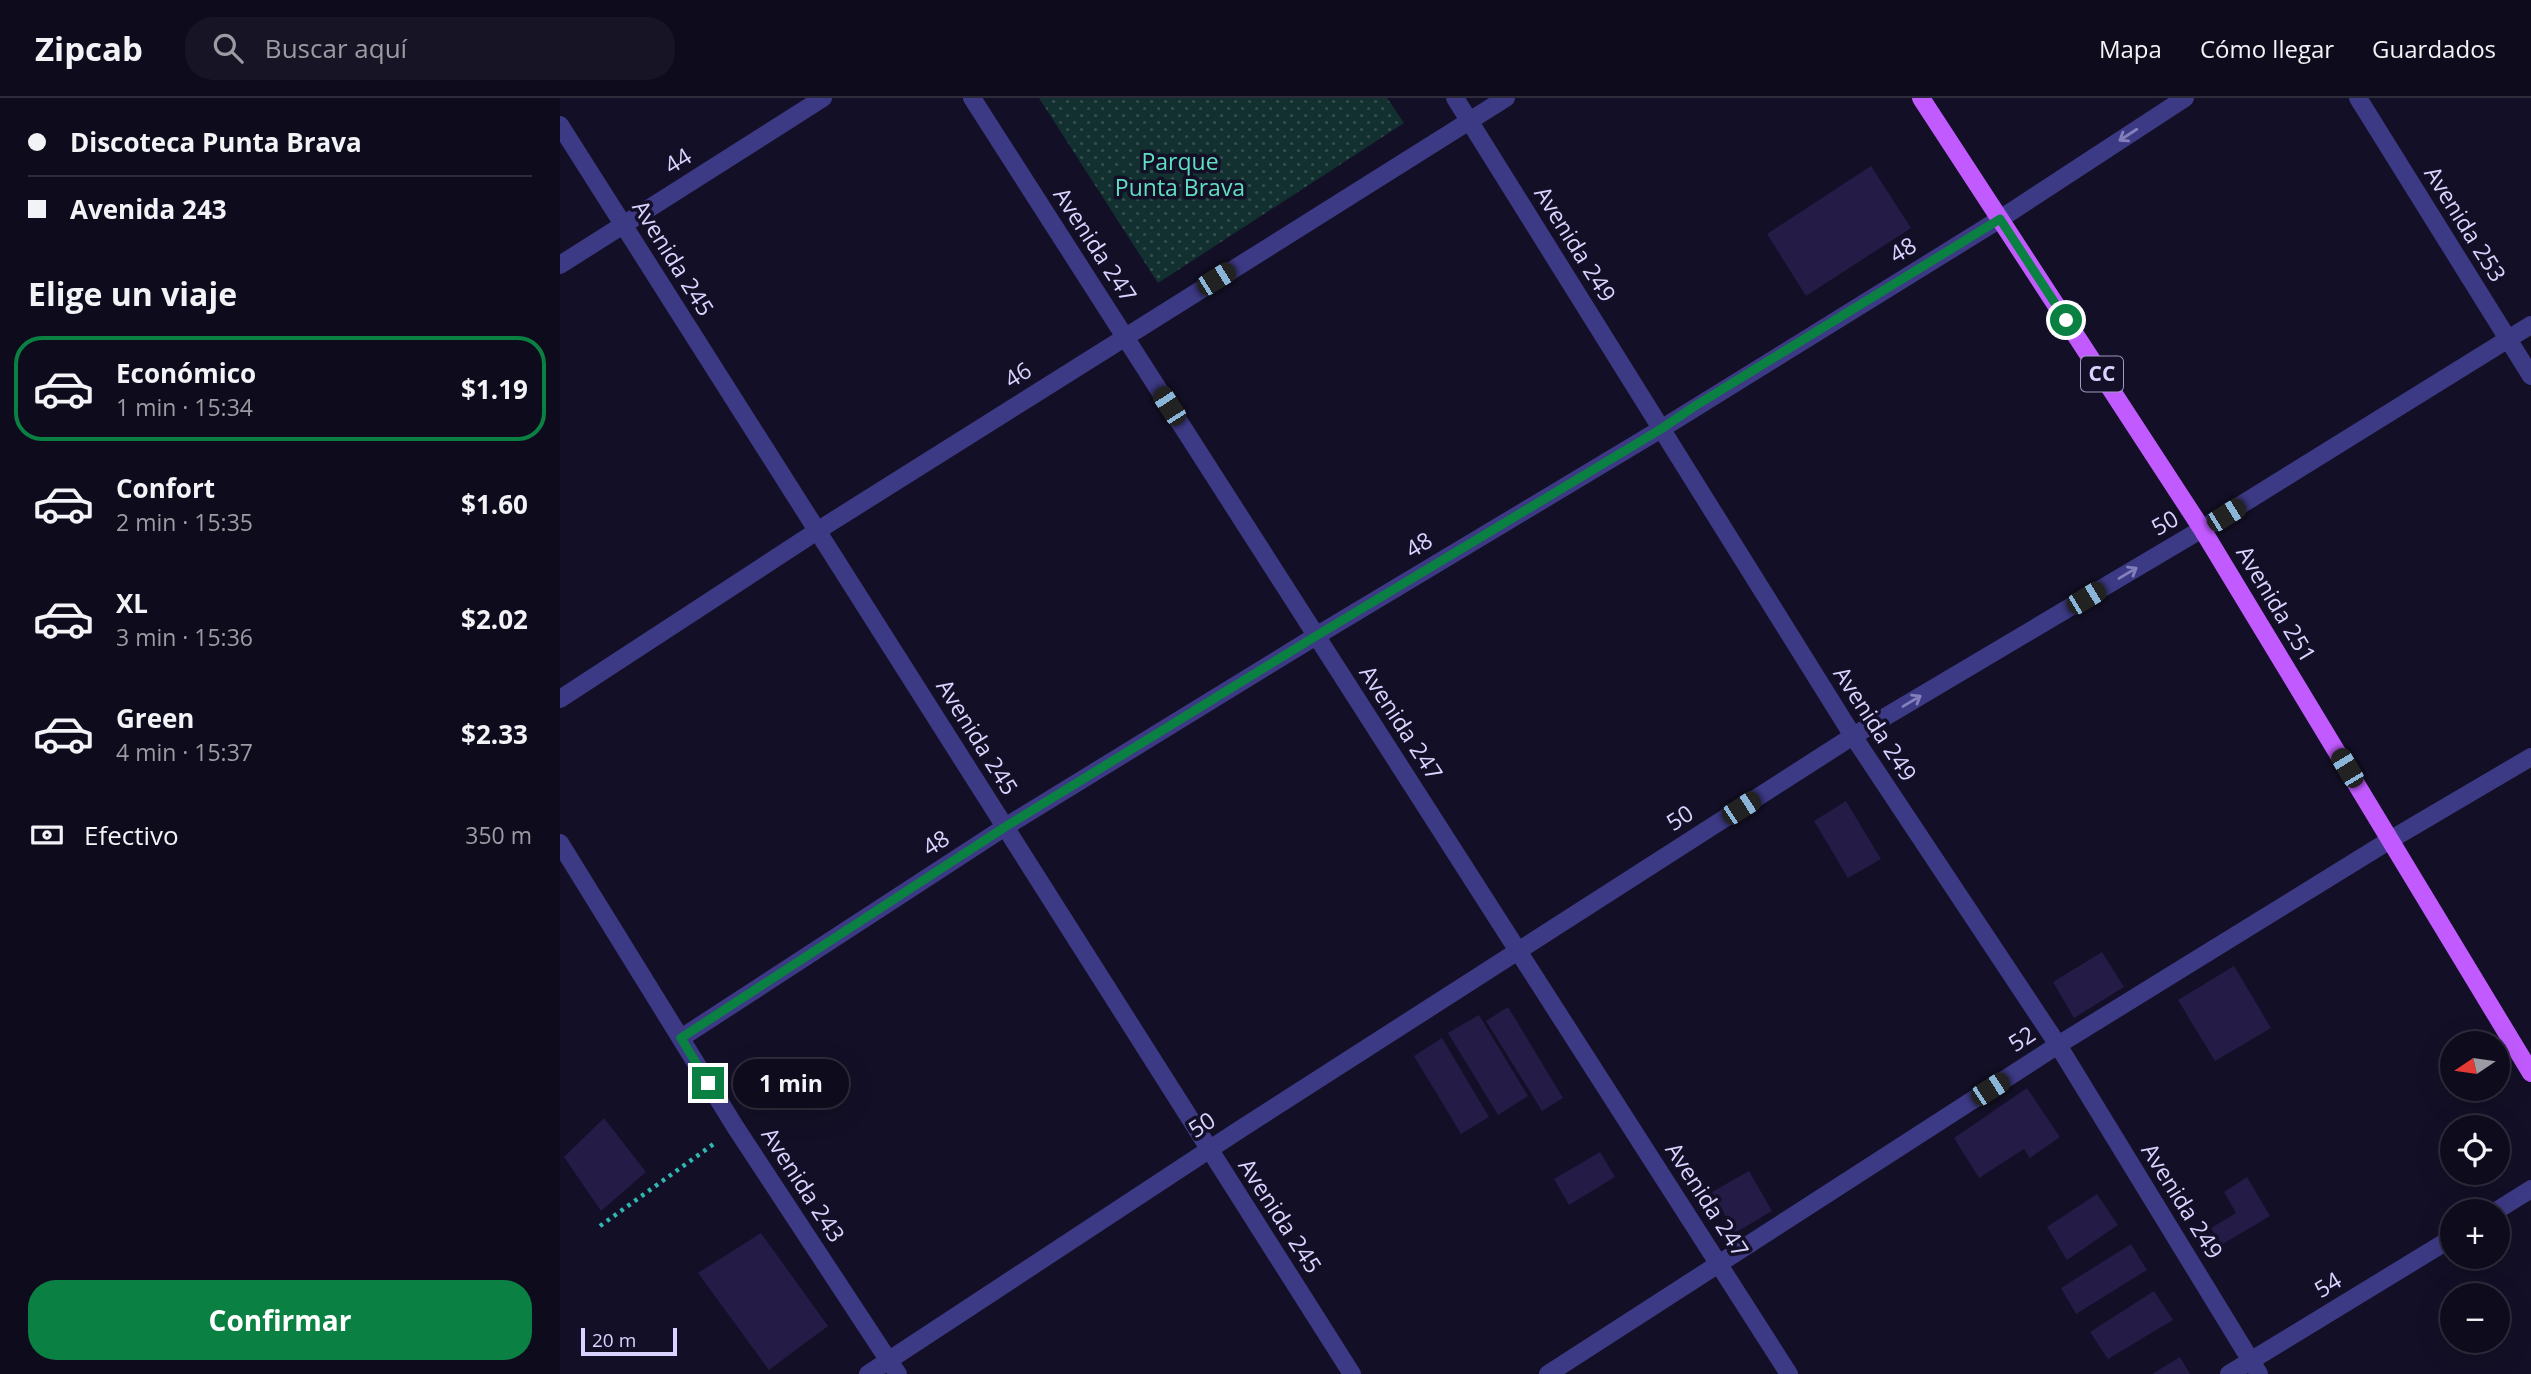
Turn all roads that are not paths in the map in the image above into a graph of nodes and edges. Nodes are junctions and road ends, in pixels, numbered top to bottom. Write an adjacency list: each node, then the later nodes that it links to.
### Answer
1 (823, 98): 11 (street, 44)
2 (972, 98): 14 (street, Avenida 247)
3 (1455, 98): 8 (street, Avenida 249)
4 (1506, 98): 8 (street, 46)
5 (1922, 98): 10 (main road, Avenida 251 / CC)
6 (2185, 98): 10 (street, 48, one-way to 10)
7 (2358, 98): 15 (street, Avenida 253)
8 (1469, 121): 14 (street, 46); 17 (street, Avenida 249)
9 (560, 125): 11 (street, Avenida 245)
10 (2000, 219): 17 (street, 48); 18 (main road, Avenida 251 / CC)
11 (623, 225): 12 (street, 44); 19 (street, Avenida 245)
12 (560, 265)
13 (2531, 325): 15 (street, 50)
14 (1125, 337): 19 (street, 46); 20 (street, Avenida 247)
15 (2508, 339): 16 (street, Avenida 253); 18 (street, 50)
16 (2531, 376)
17 (1661, 429): 20 (street, 48); 22 (street, Avenida 249)
18 (2202, 529): 22 (street, 50, one-way to 18); 25 (main road, Avenida 251 / CC)
19 (817, 531): 21 (street, 46); 24 (street, Avenida 245)
20 (1316, 636): 24 (street, 48); 27 (street, Avenida 247)
21 (560, 699)
22 (1853, 736): 27 (street, 50); 29 (street, Avenida 249)
23 (2531, 757): 25 (street, 52)
24 (1005, 827): 28 (street, 48); 31 (street, Avenida 245)
25 (2390, 840): 29 (street, 52); 30 (main road, Avenida 251 / CC)
26 (560, 843): 28 (street, Avenida 243)
27 (1517, 952): 31 (street, 50); 35 (street, Avenida 247)
28 (681, 1038): 36 (street, Avenida 243)
29 (2057, 1045): 35 (street, 52); 37 (street, Avenida 249)
30 (2531, 1073)
31 (1209, 1150): 36 (street, 50); 39 (street, Avenida 245)
32 (2531, 1189): 33 (street)
33 (2510, 1202)
34 (2440, 1246): 37 (street, 54)
35 (1720, 1264): 40 (street, 52); 41 (street, Avenida 247)
36 (893, 1367): 38 (street, 50)
37 (2255, 1367): 42 (street, 54)
38 (868, 1374)
39 (1352, 1374)
40 (1548, 1374)
41 (1789, 1374)
42 (2230, 1374)

